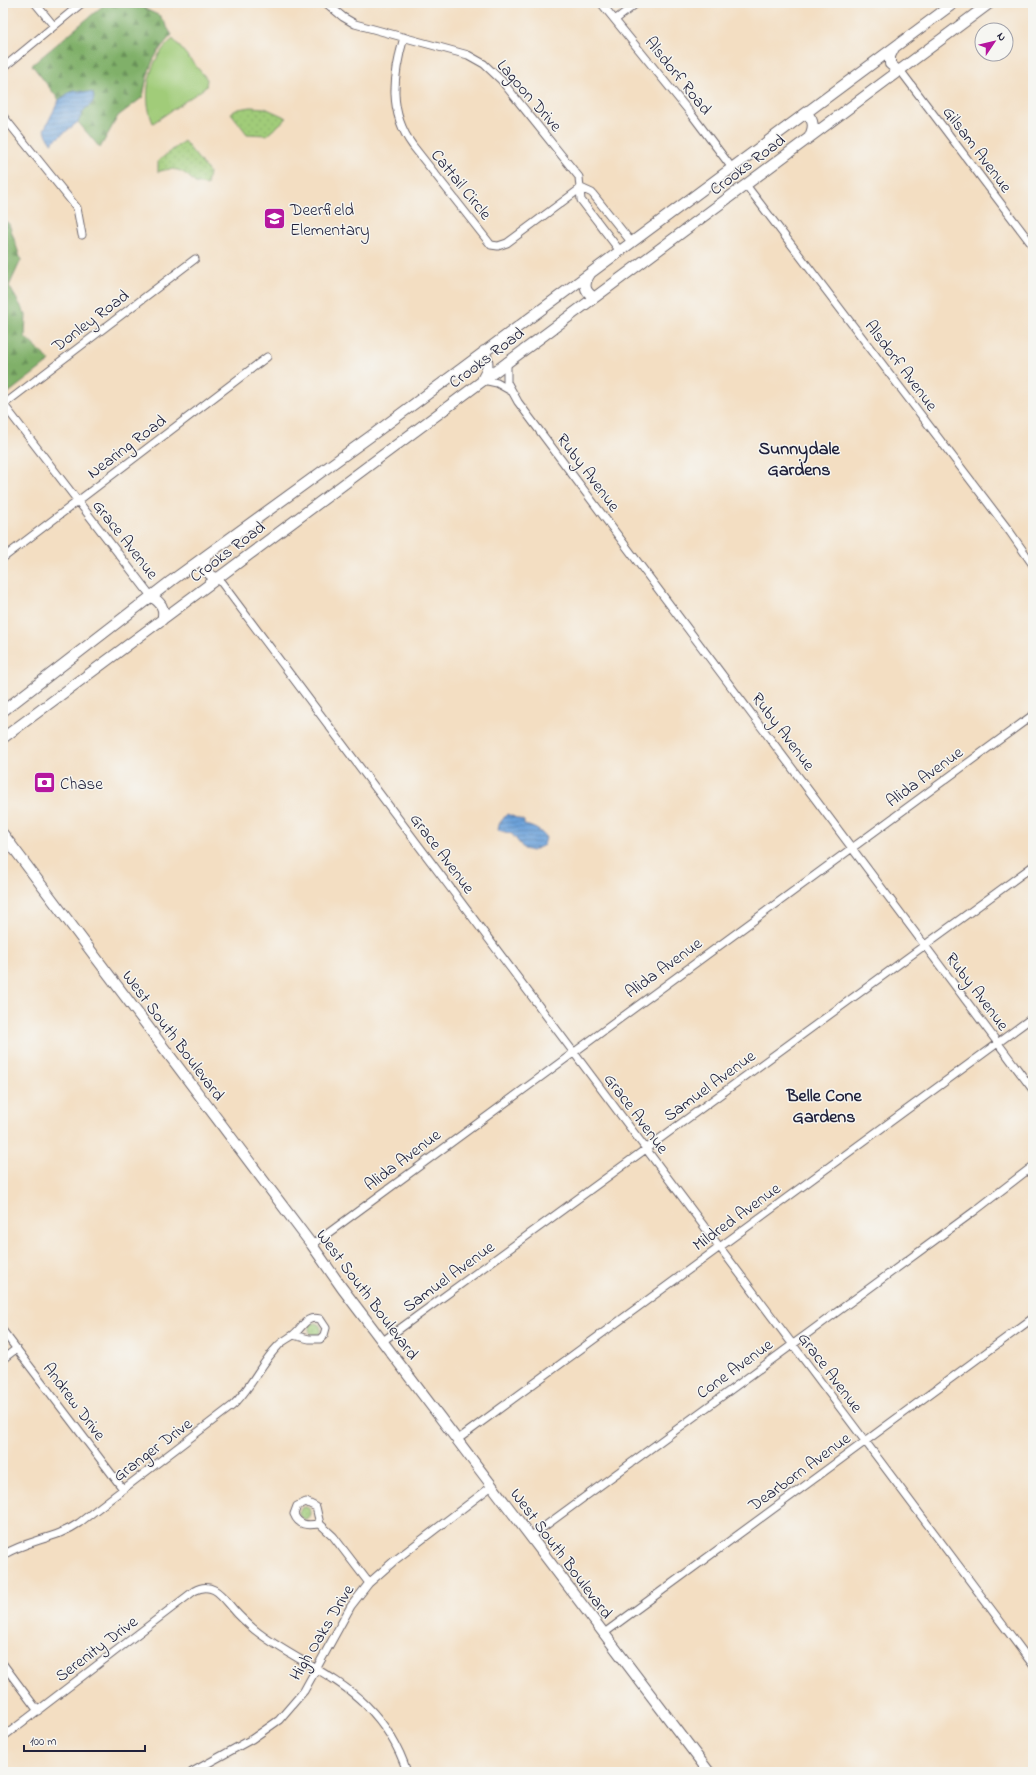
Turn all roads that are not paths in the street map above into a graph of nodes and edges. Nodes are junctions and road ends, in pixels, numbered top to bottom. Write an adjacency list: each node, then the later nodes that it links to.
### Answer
1 (35, 3): 9 (street)
2 (82, 3): 9 (street)
3 (326, 3): 10 (street, Lagoon Drive)
4 (602, 3): 8 (street, Alsdorf Road)
5 (637, 3): 8 (street)
6 (954, 3): 11 (main road, Crooks Road)
7 (990, 3): 13 (main road, Crooks Road)
8 (615, 20): 17 (street, Alsdorf Road)
9 (54, 26): 12 (street)
10 (404, 37): 19 (street, Lagoon Drive); 19 (street, Cattail Circle)
11 (895, 47): 13 (main road); 14 (main road, Crooks Road)
12 (3, 68)
13 (900, 70): 16 (main road, Crooks Road); 22 (street, Gilsam Avenue)
14 (806, 113): 16 (main road); 17 (main road, Crooks Road)
15 (3, 116): 20 (street)
16 (809, 138): 18 (main road, Crooks Road)
17 (732, 168): 21 (main road, Crooks Road)
18 (746, 185): 26 (main road, Crooks Road); 36 (street, Alsdorf Avenue)
19 (580, 188): 21 (street); 23 (street, Lagoon Drive)
20 (82, 235)
21 (632, 242): 23 (main road, Crooks Road)
22 (1033, 246)
23 (620, 251): 25 (main road, Crooks Road)
24 (195, 259): 32 (street, Donley Road)
25 (591, 272): 26 (main road); 27 (main road, Crooks Road)
26 (594, 297): 29 (main road, Crooks Road)
27 (484, 351): 30 (main road); 34 (main road, Crooks Road)
28 (267, 358): 33 (street, Nearing Road)
29 (507, 361): 30 (main road, Crooks Road); 31 (street, Ruby Avenue)
30 (482, 380): 31 (street, Ruby Avenue); 37 (main road, Crooks Road)
31 (510, 391): 44 (street, Ruby Avenue)
32 (3, 405): 33 (street, Grace Avenue)
33 (77, 501): 35 (street, Nearing Road); 38 (street, Grace Avenue)
34 (206, 556): 37 (main road); 38 (main road, Crooks Road)
35 (3, 558)
36 (1033, 565)
37 (218, 578): 39 (main road, Crooks Road); 49 (street, Grace Avenue)
38 (151, 596): 39 (main road); 40 (main road, Crooks Road)
39 (162, 620): 42 (main road, Crooks Road)
40 (3, 711)
41 (1033, 715): 44 (street, Alida Avenue)
42 (3, 738)
43 (3, 834): 53 (main road, West South Boulevard)
44 (852, 847): 46 (street, Ruby Avenue); 49 (street, Alida Avenue)
45 (1033, 866): 46 (street, Samuel Avenue)
46 (925, 945): 48 (street, Ruby Avenue); 51 (street, Samuel Avenue)
47 (1033, 1017): 48 (street, Mildred Avenue)
48 (998, 1042): 50 (street, Ruby Avenue); 54 (street, Mildred Avenue)
49 (573, 1052): 51 (street, Grace Avenue); 53 (street, Alida Avenue)
50 (1033, 1090)
51 (646, 1149): 54 (street, Grace Avenue); 58 (street, Samuel Avenue)
52 (1033, 1166): 59 (street, Cone Avenue)
53 (312, 1245): 58 (main road, West South Boulevard)
54 (719, 1247): 59 (street, Grace Avenue); 62 (street, Mildred Avenue)
55 (1033, 1318): 63 (street, Dearborn Avenue)
56 (3, 1331): 60 (street, Andrew Drive)
57 (294, 1335): 65 (street, Granger Drive)
58 (383, 1341): 62 (main road, West South Boulevard)
59 (792, 1345): 63 (street, Grace Avenue); 67 (street, Cone Avenue)
60 (16, 1349): 61 (street); 65 (street, Andrew Drive)
61 (3, 1359)
62 (457, 1440): 64 (main road, West South Boulevard)
63 (865, 1442): 70 (street, Dearborn Avenue); 72 (street, Grace Avenue)
64 (492, 1486): 67 (main road, West South Boulevard); 69 (street, High Oaks Drive)
65 (123, 1489): 68 (street, Granger Drive)
66 (320, 1524): 69 (street)
67 (530, 1537): 70 (main road, West South Boulevard)
68 (3, 1554)
69 (369, 1583): 73 (street, High Oaks Drive)
70 (603, 1634): 78 (main road, West South Boulevard)
71 (3, 1664): 74 (street)
72 (1033, 1666)
73 (317, 1669): 74 (street, Serenity Drive); 76 (street, High Oaks Drive); 77 (street)
74 (38, 1710): 75 (street, Serenity Drive)
75 (3, 1737)
76 (192, 1772)
77 (407, 1772)
78 (709, 1772)

